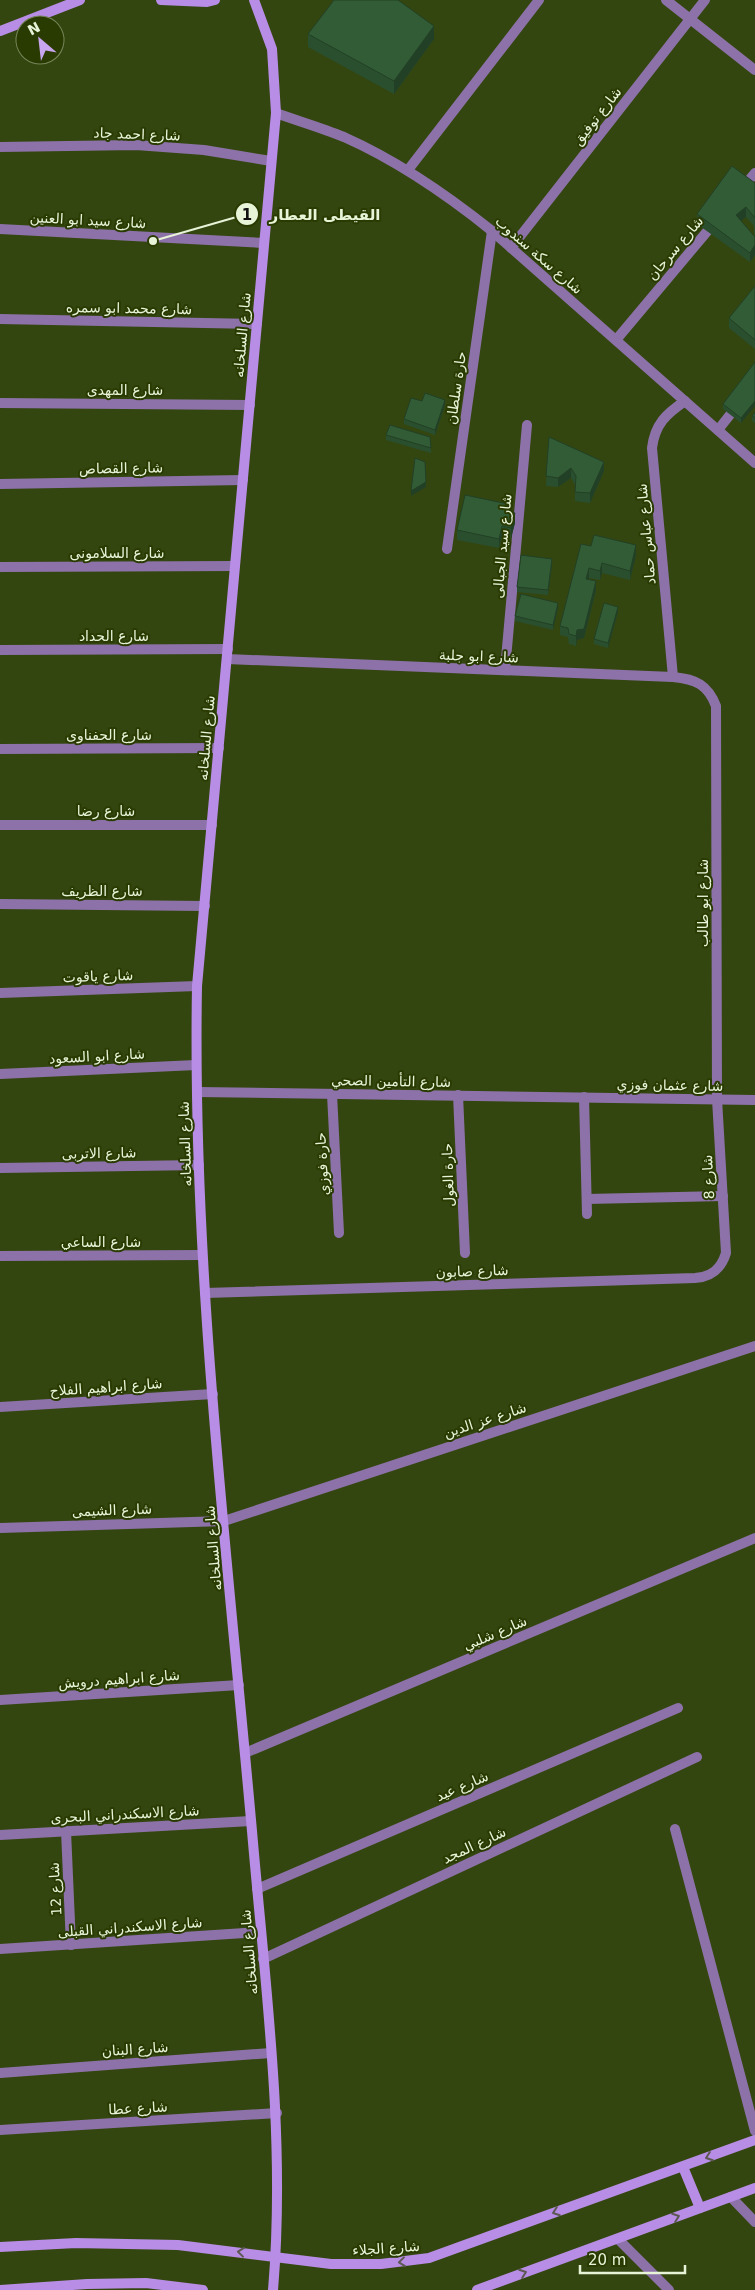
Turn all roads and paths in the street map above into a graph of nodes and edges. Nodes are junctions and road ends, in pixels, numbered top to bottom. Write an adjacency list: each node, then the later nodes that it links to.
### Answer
1 (80, 0): 9 (street)
2 (162, 0): 3 (street)
3 (215, 0)
4 (254, 0): 11 (street, شارع السلخانه)
5 (539, 0): 14 (street)
6 (666, 0): 8 (street)
7 (705, 0): 8 (street, شارع توفيق)
8 (690, 19): 10 (street); 21 (street, شارع توفيق)
9 (0, 31)
10 (755, 70)
11 (276, 113): 13 (street, شارع السلخانه); 14 (street, شارع سكة سندوب)
12 (0, 147): 13 (street, شارع احمد جاد)
13 (271, 161): 20 (street, شارع السلخانه)
14 (408, 170): 19 (street, شارع سكة سندوب)
15 (755, 173): 16 (street)
16 (736, 196)
17 (723, 211): 24 (street, شارع سرحان)
18 (0, 229): 20 (street, شارع سيد ابو العنين)
19 (492, 231): 21 (street, شارع سكة سندوب); 34 (street, حارة سلطان)
20 (264, 243): 23 (street, شارع السلخانه)
21 (512, 248): 24 (street, شارع سكة سندوب)
22 (0, 319): 23 (street, شارع محمد ابو سمره)
23 (257, 324): 28 (street, شارع السلخانه)
24 (616, 340): 26 (street, شارع سكة سندوب)
25 (755, 383): 30 (street)
26 (685, 401): 30 (street, شارع سكة سندوب); 40 (street, شارع عباس حماد)
27 (0, 403): 28 (street, شارع المهدى)
28 (250, 405): 32 (street, شارع السلخانه)
29 (527, 425): 39 (street, شارع سيد الجبالى)
30 (718, 430): 31 (street, شارع سكة سندوب)
31 (755, 463)
32 (243, 480): 33 (street, شارع القصاص); 35 (street, شارع السلخانه)
33 (0, 484)
34 (447, 549)
35 (235, 566): 36 (street, شارع السلامونى); 38 (street, شارع السلخانه)
36 (0, 567)
37 (0, 650): 38 (street, شارع الحداد)
38 (227, 654): 39 (street, شارع ابو جلبة); 42 (street, شارع السلخانه)
39 (505, 670): 40 (street, شارع ابو جلبة)
40 (673, 677): 41 (street, شارع ابو جلبة)
41 (716, 706): 56 (street, شارع ابو طالب)
42 (219, 748): 43 (street, شارع الحفناوى); 45 (street, شارع السلخانه)
43 (0, 749)
44 (0, 825): 45 (street, شارع رضا)
45 (212, 825): 47 (street, شارع السلخانه)
46 (0, 904): 47 (street, شارع الظريف)
47 (205, 906): 48 (street, شارع السلخانه)
48 (198, 986): 49 (street, شارع ياقوت); 50 (street, شارع السلخانه)
49 (0, 993)
50 (196, 1065): 51 (street, شارع ابو السعود); 52 (street, شارع السلخانه)
51 (0, 1074)
52 (197, 1092): 53 (street, شارع التأمين الصحي); 58 (street, شارع السلخانه)
53 (332, 1094): 54 (street, شارع التأمين الصحي); 63 (street, حارة فوزي)
54 (458, 1096): 55 (street, شارع التأمين الصحي); 64 (street, حارة الغول)
55 (584, 1097): 56 (street, شارع عثمان فوزي); 61 (street)
56 (717, 1099): 57 (street, شارع عثمان فوزي); 60 (street, شارع 8)
57 (755, 1100)
58 (199, 1165): 59 (street, شارع الاتربى); 66 (street, شارع السلخانه)
59 (0, 1168)
60 (723, 1196): 61 (street); 65 (street, شارع 8)
61 (587, 1199): 62 (street)
62 (587, 1214)
63 (339, 1233)
64 (465, 1253)
65 (726, 1253): 68 (street, شارع صابون)
66 (202, 1255): 67 (street, شارع الساعي); 68 (street, شارع السلخانه)
67 (0, 1256)
68 (205, 1293): 70 (street, شارع السلخانه)
69 (755, 1346): 72 (street, شارع عز الدين)
70 (213, 1394): 71 (street, شارع ابراهيم الفلاح); 72 (street, شارع السلخانه)
71 (0, 1407)
72 (224, 1521): 73 (street, شارع الشيمى); 75 (street, شارع السلخانه)
73 (0, 1528)
74 (755, 1538): 78 (street, شارع شلبي)
75 (239, 1685): 76 (street, شارع ابراهيم درويش); 78 (street, شارع السلخانه)
76 (0, 1700)
77 (678, 1708): 84 (street, شارع عيد)
78 (245, 1753): 80 (street, شارع السلخانه)
79 (697, 1756): 88 (street, شارع المجد)
80 (251, 1821): 82 (street, شارع الاسكندراني البحرى); 84 (street, شارع السلخانه)
81 (675, 1829): 93 (street)
82 (66, 1832): 83 (street, شارع الاسكندراني البحرى); 86 (street, شارع 12)
83 (0, 1836)
84 (257, 1889): 85 (street, شارع السلخانه)
85 (261, 1932): 86 (street, شارع الاسكندراني القبلى); 88 (street, شارع السلخانه)
86 (71, 1945): 87 (street, شارع الاسكندراني القبلى)
87 (0, 1949)
88 (263, 1959): 89 (street, شارع السلخانه)
89 (271, 2053): 90 (street, شارع البنان); 91 (street, شارع السلخانه)
90 (0, 2073)
91 (277, 2113): 92 (street, شارع عطا); 102 (street, شارع السلخانه)
92 (0, 2130)
93 (755, 2131)
94 (755, 2140): 95 (street, شارع الجلاء, one-way to 95)
95 (682, 2167): 98 (street); 102 (street, شارع الجلاء, one-way to 102)
96 (755, 2188): 97 (street)
97 (731, 2197): 98 (street); 99 (street)
98 (700, 2208): 100 (street, one-way to 98)
99 (755, 2222)
100 (618, 2238): 106 (street, one-way to 100); 107 (street)
101 (0, 2247): 102 (street, شارع الجلاء, one-way to 101)
102 (276, 2257): 105 (street, شارع السلخانه)
103 (0, 2290): 104 (street)
104 (203, 2290)
105 (273, 2290)
106 (478, 2290)
107 (669, 2290)

